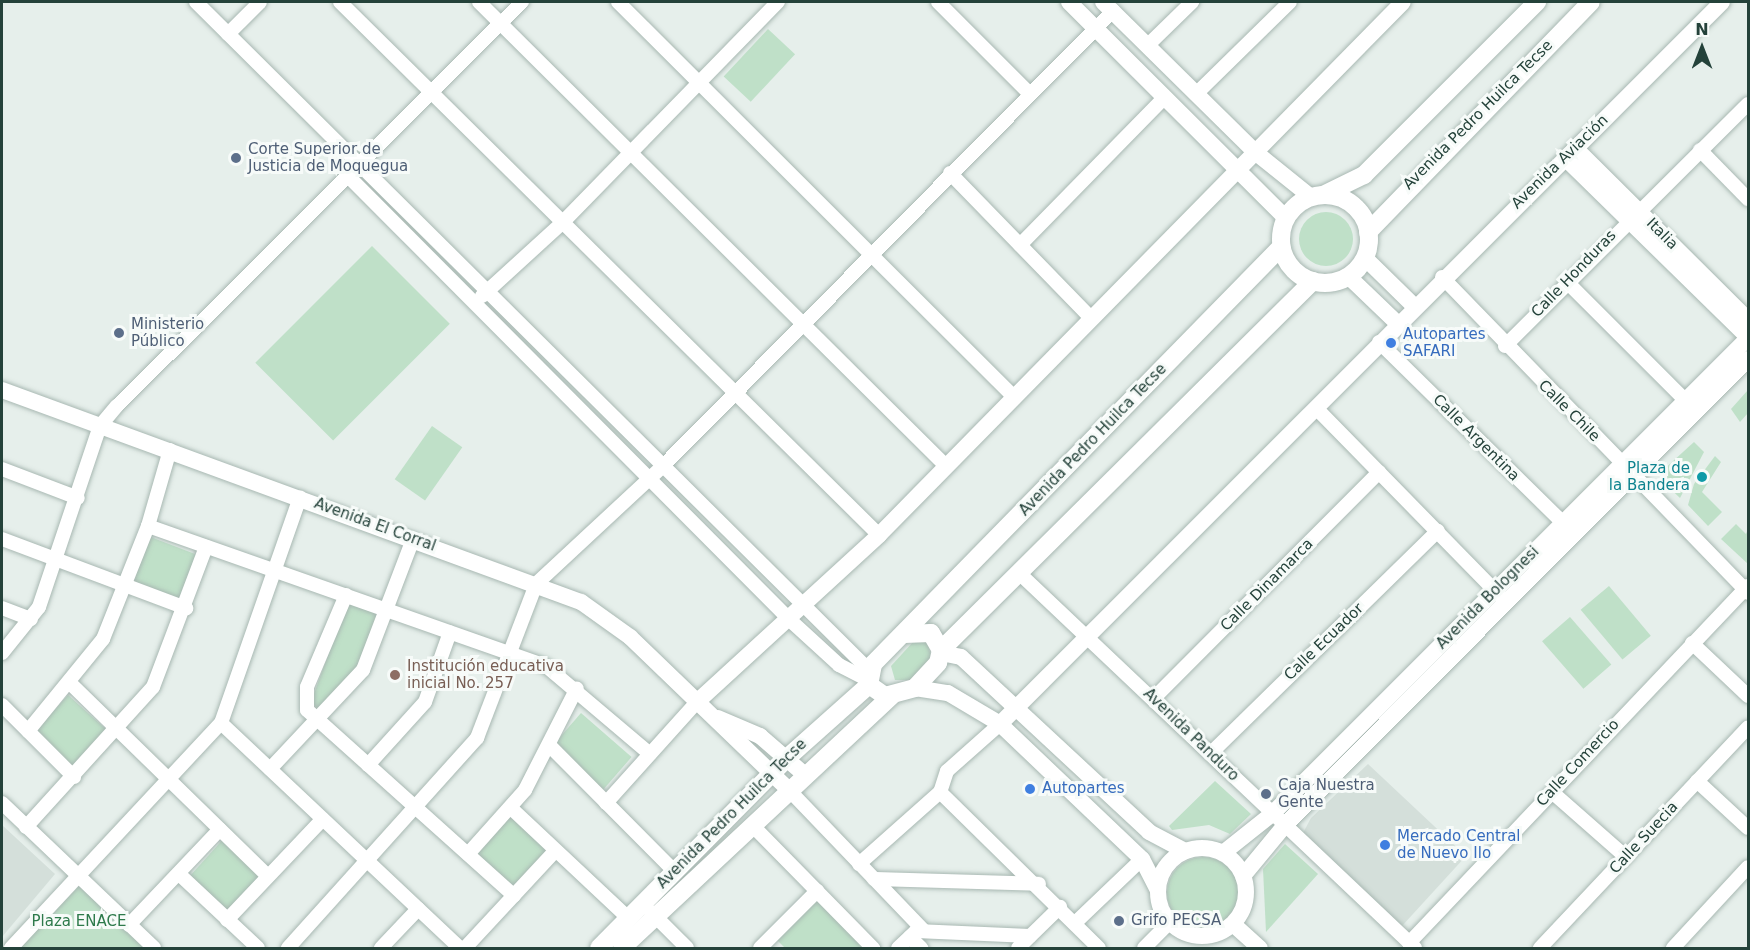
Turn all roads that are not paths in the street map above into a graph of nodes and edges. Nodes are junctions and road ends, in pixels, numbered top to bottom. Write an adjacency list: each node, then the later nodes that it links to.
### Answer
1 (196, 2): 21 (street)
2 (260, 2): 21 (street)
3 (340, 2): 24 (street)
4 (479, 2): 19 (street)
5 (522, 2): 19 (street)
6 (618, 2): 23 (street)
7 (778, 2): 23 (street)
8 (938, 2): 25 (street)
9 (1069, 2): 20 (street)
10 (1192, 2): 22 (street)
11 (1269, 2): 18 (street)
12 (1290, 2): 18 (street)
13 (1401, 2): 31 (street)
14 (1537, 2): 36 (main road)
15 (1591, 2): 41 (main road, Avenida Pedro Huilca Tecse)
16 (1722, 2): 32 (street, Avenida Aviación)
17 (1108, 6): 20 (street); 22 (street)
18 (1280, 12): 26 (street)
19 (502, 23): 24 (street); 30 (street)
20 (1095, 27): 25 (street); 27 (street)
21 (228, 34): 33 (street)
22 (1148, 45): 26 (street)
23 (700, 82): 30 (street); 44 (street)
24 (434, 91): 33 (street); 40 (street)
25 (1029, 93): 35 (street)
26 (1197, 93): 31 (street)
27 (1165, 97): 34 (street); 42 (street)
28 (1749, 104): 29 (street, Calle Honduras)
29 (1700, 150): 37 (street); 38 (street, Calle Honduras)
30 (631, 152): 40 (street); 55 (street)
31 (1255, 152): 34 (street); 36 (street)
32 (1570, 153): 38 (street); 47 (street, Avenida Aviación)
33 (352, 170): 50 (street); 51 (street); 66 (street)
34 (1238, 170): 39 (street); 53 (street)
35 (950, 173): 42 (street); 44 (street)
36 (1317, 196): 39 (main road); 41 (main road)
37 (1749, 199)
38 (1633, 215): 49 (street, Calle Honduras); 54 (street, Italia); 57 (street)
39 (1286, 218): 43 (main road)
40 (562, 222): 50 (street); 62 (street)
41 (1368, 232): 45 (main road)
42 (1020, 245): 53 (street)
43 (1281, 247): 48 (main road); 99 (main road, Avenida Pedro Huilca Tecse)
44 (871, 253): 55 (street); 63 (street)
45 (1365, 258): 46 (main road); 52 (street)
46 (1348, 276): 48 (main road); 56 (street)
47 (1442, 278): 52 (street, Avenida Aviación); 59 (street, Calle Chile)
48 (1313, 281): 86 (main road)
49 (1566, 281): 59 (street, Calle Honduras); 64 (street)
50 (487, 291): 51 (street); 69 (street)
51 (474, 305): 73 (street)
52 (1414, 308): 56 (street, Avenida Aviación)
53 (1091, 318): 63 (street)
54 (1749, 320)
55 (802, 322): 62 (street); 70 (street)
56 (1398, 324): 58 (street, Avenida Aviación)
57 (1749, 337): 64 (street, Avenida Bolognesi)
58 (1379, 342): 65 (street, Avenida Aviación); 78 (street, Calle Argentina)
59 (1505, 346): 68 (street, Calle Chile)
60 (1749, 359): 64 (street, Avenida Bolognesi)
61 (2, 390): 66 (street, Avenida El Corral)
62 (734, 391): 69 (street); 80 (street)
63 (1014, 397): 70 (street)
64 (1690, 406): 68 (street, Avenida Bolognesi); 74 (street, Avenida Bolognesi)
65 (1317, 408): 72 (street); 100 (street, Avenida Aviación)
66 (100, 426): 67 (street, Avenida El Corral); 76 (street)
67 (170, 450): 75 (street, Avenida El Corral); 77 (street)
68 (1622, 464): 74 (street, Calle Chile); 78 (street, Avenida Bolognesi)
69 (664, 465): 73 (street); 94 (street)
70 (946, 466): 80 (street)
71 (2, 469): 76 (street)
72 (1379, 472): 79 (street); 111 (street, Calle Dinamarca)
73 (651, 477): 87 (street); 97 (street)
74 (1634, 477): 78 (street, Avenida Bolognesi); 89 (street, Calle Chile)
75 (300, 497): 82 (street, Avenida El Corral); 85 (street)
76 (78, 498): 84 (street)
77 (148, 526): 83 (street); 88 (street)
78 (1568, 528): 91 (street, Avenida Bolognesi)
79 (1438, 531): 91 (street); 124 (street, Calle Ecuador)
80 (879, 535): 94 (street)
81 (2, 539): 84 (street)
82 (413, 539): 87 (street, Avenida El Corral); 95 (street)
83 (206, 547): 85 (street); 93 (street)
84 (57, 560): 88 (street); 96 (street)
85 (276, 569): 90 (street); 117 (street)
86 (1018, 572): 100 (street, Avenida Panduro); 102 (main road)
87 (536, 584): 104 (street); 112 (street, Avenida El Corral)
88 (125, 585): 93 (street); 106 (street)
89 (1747, 590): 101 (street, Calle Comercio)
90 (346, 595): 95 (street); 116 (street)
91 (1499, 596): 140 (street, Avenida Bolognesi); 143 (street, Avenida Bolognesi)
92 (2, 608): 96 (street)
93 (186, 608): 120 (street)
94 (804, 608): 97 (street); 105 (street)
95 (389, 609): 98 (street); 116 (street)
96 (31, 619): 103 (street)
97 (791, 621): 105 (street); 112 (street)
98 (450, 632): 104 (street); 126 (street)
99 (904, 634): 102 (main road); 105 (main road, Avenida Pedro Huilca Tecse)
100 (1084, 634): 111 (street, Avenida Panduro); 114 (street, Avenida Aviación)
101 (1692, 643): 110 (street); 135 (street, Calle Comercio)
102 (941, 651): 108 (main road); 114 (street)
103 (2, 653)
104 (511, 654): 107 (street); 138 (street)
105 (869, 678): 109 (main road); 125 (main road, Avenida Pedro Huilca Tecse)
106 (71, 684): 120 (street); 121 (street)
107 (577, 688): 122 (street); 123 (street)
108 (915, 688): 109 (main road); 118 (street)
109 (891, 696): 129 (main road, Avenida Pedro Huilca Tecse)
110 (1749, 696)
111 (1154, 698): 124 (street, Avenida Panduro)
112 (698, 701): 115 (street, Avenida El Corral); 123 (street)
113 (2, 705): 121 (street)
114 (1015, 706): 118 (street, Avenida Aviación); 148 (street)
115 (714, 717): 125 (street, Avenida El Corral); 128 (street, Avenida El Corral)
116 (319, 719): 126 (street); 127 (street)
117 (221, 723): 127 (street); 131 (street)
118 (1000, 724): 134 (street); 152 (street)
119 (1749, 727): 132 (street, Calle Suecia)
120 (119, 729): 130 (street); 131 (street)
121 (28, 732): 130 (street)
122 (550, 746): 137 (street); 139 (street)
123 (650, 754): 137 (street)
124 (1210, 754): 140 (street, Avenida Panduro)
125 (787, 758): 128 (main road, Avenida Pedro Huilca Tecse); 129 (street, Avenida El Corral)
126 (368, 765): 138 (street)
127 (270, 770): 141 (street)
128 (773, 774): 133 (street, Avenida El Corral); 156 (main road, Avenida Pedro Huilca Tecse)
129 (805, 775): 133 (main road, Avenida Pedro Huilca Tecse)
130 (74, 777): 144 (street)
131 (171, 777): 145 (street); 160 (street)
132 (1697, 781): 146 (street); 151 (street, Calle Suecia)
133 (789, 790): 142 (main road, Avenida Pedro Huilca Tecse); 154 (street)
134 (940, 792): 154 (street); 162 (street)
135 (1552, 792): 151 (street); 180 (street, Calle Comercio)
136 (2, 803): 144 (street)
137 (606, 803): 156 (street)
138 (417, 808): 149 (street); 153 (street)
139 (511, 808): 147 (street); 149 (street)
140 (1272, 814): 143 (street, Avenida Panduro); 150 (street, Avenida Bolognesi)
141 (323, 819): 153 (street); 158 (street)
142 (752, 825): 164 (street); 168 (main road, Avenida Pedro Huilca Tecse)
143 (1285, 825): 159 (street, Avenida Bolognesi); 180 (street, Avenida Panduro)
144 (26, 827): 160 (street)
145 (220, 828): 157 (street); 158 (street)
146 (1749, 828)
147 (555, 851): 165 (street); 169 (street)
148 (1185, 851): 150 (street); 163 (street)
149 (468, 854): 165 (street)
150 (1223, 854): 159 (street)
151 (1626, 857): 199 (street, Calle Suecia)
152 (1142, 859): 163 (street); 171 (street)
153 (369, 863): 167 (street); 184 (street)
154 (859, 864): 161 (street)
155 (1749, 867): 200 (street)
156 (674, 871): 168 (main road, Avenida Pedro Huilca Tecse)
157 (179, 874): 170 (street); 173 (street)
158 (268, 876): 170 (street)
159 (1243, 876): 172 (street)
160 (79, 877): 173 (street); 181 (street)
161 (874, 879): 162 (street); 175 (street)
162 (1039, 884): 166 (street)
163 (1158, 890): 174 (street)
164 (817, 891): 179 (street); 191 (street)
165 (514, 896): 187 (street)
166 (1060, 907): 171 (street); 176 (street)
167 (418, 909): 185 (street); 186 (street)
168 (649, 910): 169 (main road, Avenida Pedro Huilca Tecse); 189 (main road, Avenida Pedro Huilca Tecse); 190 (street)
169 (628, 918): 188 (main road, Avenida Pedro Huilca Tecse)
170 (227, 920): 183 (street)
171 (1075, 923): 195 (street)
172 (1233, 924): 178 (street); 198 (street)
173 (129, 925): 182 (street)
174 (1176, 927): 178 (street); 196 (street); 197 (street)
175 (924, 931): 176 (street); 177 (street)
176 (1030, 936): 194 (street)
177 (910, 937): 192 (street); 193 (street)
178 (1211, 942)
179 (769, 945)
180 (1412, 946)
181 (11, 948)
182 (154, 948)
183 (258, 948)
184 (288, 948)
185 (381, 948)
186 (460, 948)
187 (465, 948)
188 (599, 948)
189 (622, 948)
190 (687, 948)
191 (873, 948)
192 (898, 948)
193 (921, 948)
194 (1018, 948)
195 (1099, 948)
196 (1144, 948)
197 (1181, 948)
198 (1260, 948)
199 (1540, 948)
200 (1673, 948)

